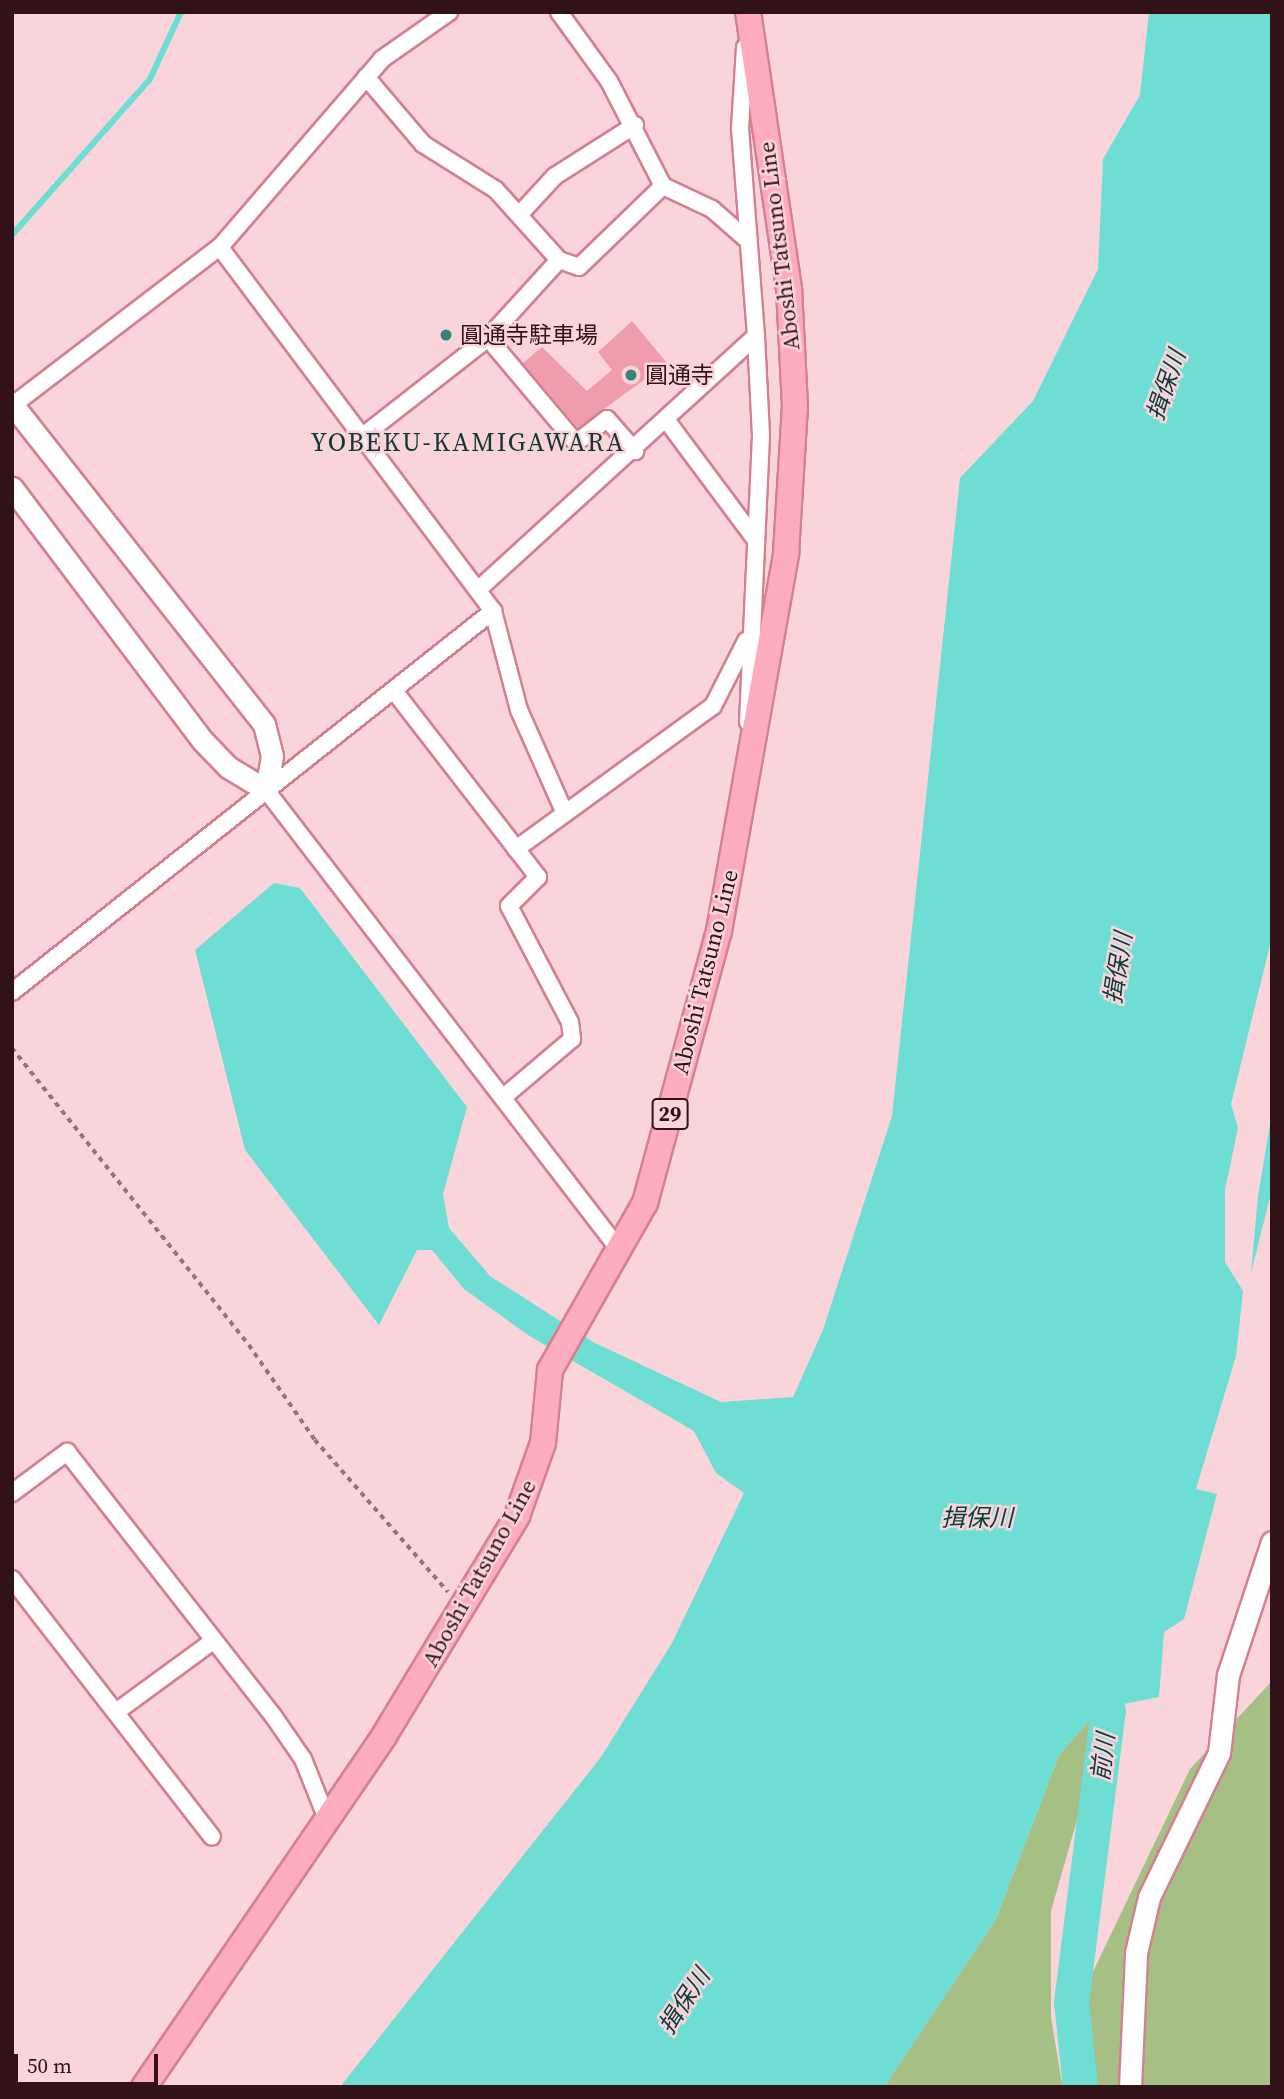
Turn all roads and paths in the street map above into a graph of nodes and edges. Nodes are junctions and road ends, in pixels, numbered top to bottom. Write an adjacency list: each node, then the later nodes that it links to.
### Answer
1 (449, 12): 4 (street)
2 (559, 12): 5 (street)
3 (748, 12): 8 (street); 23 (main road, Aboshi Tatsuno Line / 29)
4 (366, 77): 7 (street); 9 (street)
5 (635, 124): 6 (street); 7 (street)
6 (663, 186): 8 (street); 10 (street)
7 (519, 215): 10 (street)
8 (745, 238): 11 (street)
9 (220, 247): 13 (street); 15 (street)
10 (559, 260): 12 (street)
11 (756, 336): 14 (street); 18 (street)
12 (488, 338): 15 (street); 16 (street)
13 (13, 404): 24 (street)
14 (667, 421): 16 (street); 18 (street)
15 (364, 435): 19 (street)
16 (635, 451): 19 (street)
17 (12, 488): 24 (street)
18 (755, 539): 21 (street)
19 (481, 587): 20 (street)
20 (493, 611): 22 (street); 25 (street)
21 (747, 638): 23 (street); 25 (street)
22 (395, 692): 24 (street); 26 (street)
23 (754, 748): 30 (main road, Aboshi Tatsuno Line / 29)
24 (266, 790): 27 (street); 29 (street)
25 (565, 811): 26 (street)
26 (516, 849): 29 (street)
27 (12, 992)
28 (12, 1048): 34 (path)
29 (506, 1095): 30 (street)
30 (621, 1252): 34 (main road, Aboshi Tatsuno Line / 29)
31 (12, 1493): 35 (street)
32 (1272, 1542): 40 (street)
33 (12, 1579): 36 (street)
34 (463, 1609): 37 (main road, Aboshi Tatsuno Line / 29)
35 (213, 1641): 36 (street); 37 (street)
36 (116, 1713): 38 (street)
37 (327, 1819): 39 (main road, Aboshi Tatsuno Line / 29)
38 (212, 1837)
39 (144, 2087)
40 (1130, 2087)

